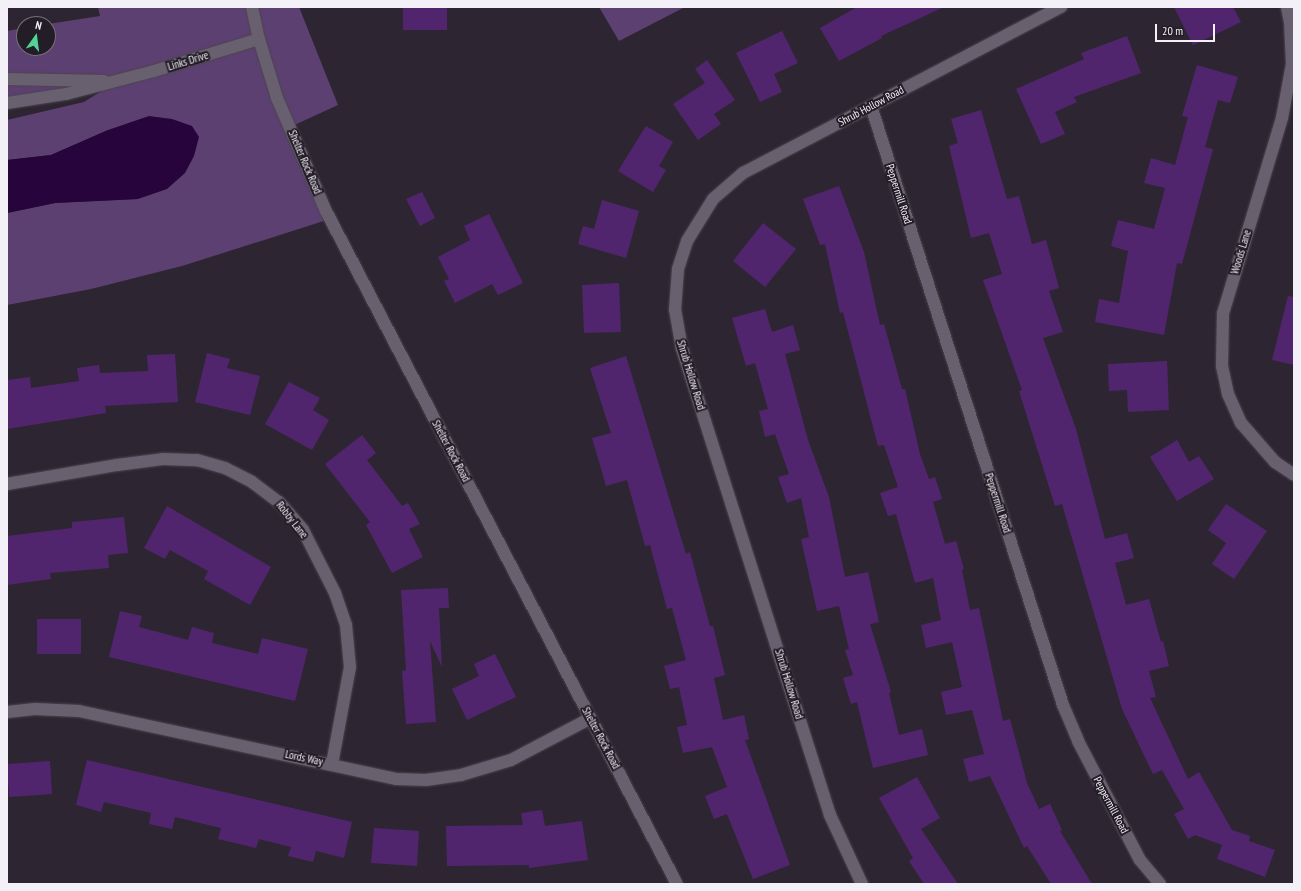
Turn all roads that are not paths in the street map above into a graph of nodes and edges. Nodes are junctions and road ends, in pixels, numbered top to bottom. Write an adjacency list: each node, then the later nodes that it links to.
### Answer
1 (252, 7): 4 (street, Shelter Rock Road)
2 (1061, 7): 8 (street, Shrub Hollow Road)
3 (1286, 7): 9 (street, Woods Lane)
4 (259, 39): 6 (street, Links Drive); 12 (street, Shelter Rock Road)
5 (7, 79): 6 (street, Links Drive)
6 (117, 81): 7 (street, Links Drive)
7 (7, 103)
8 (871, 106): 15 (street, Shrub Hollow Road); 16 (street, Peppermill Road)
9 (1294, 475)
10 (7, 484): 13 (street, Robby Lane)
11 (7, 712): 13 (street, Lords Way)
12 (591, 718): 13 (street, Lords Way); 14 (street, Shelter Rock Road)
13 (332, 764)
14 (677, 884)
15 (862, 884)
16 (1160, 884)

